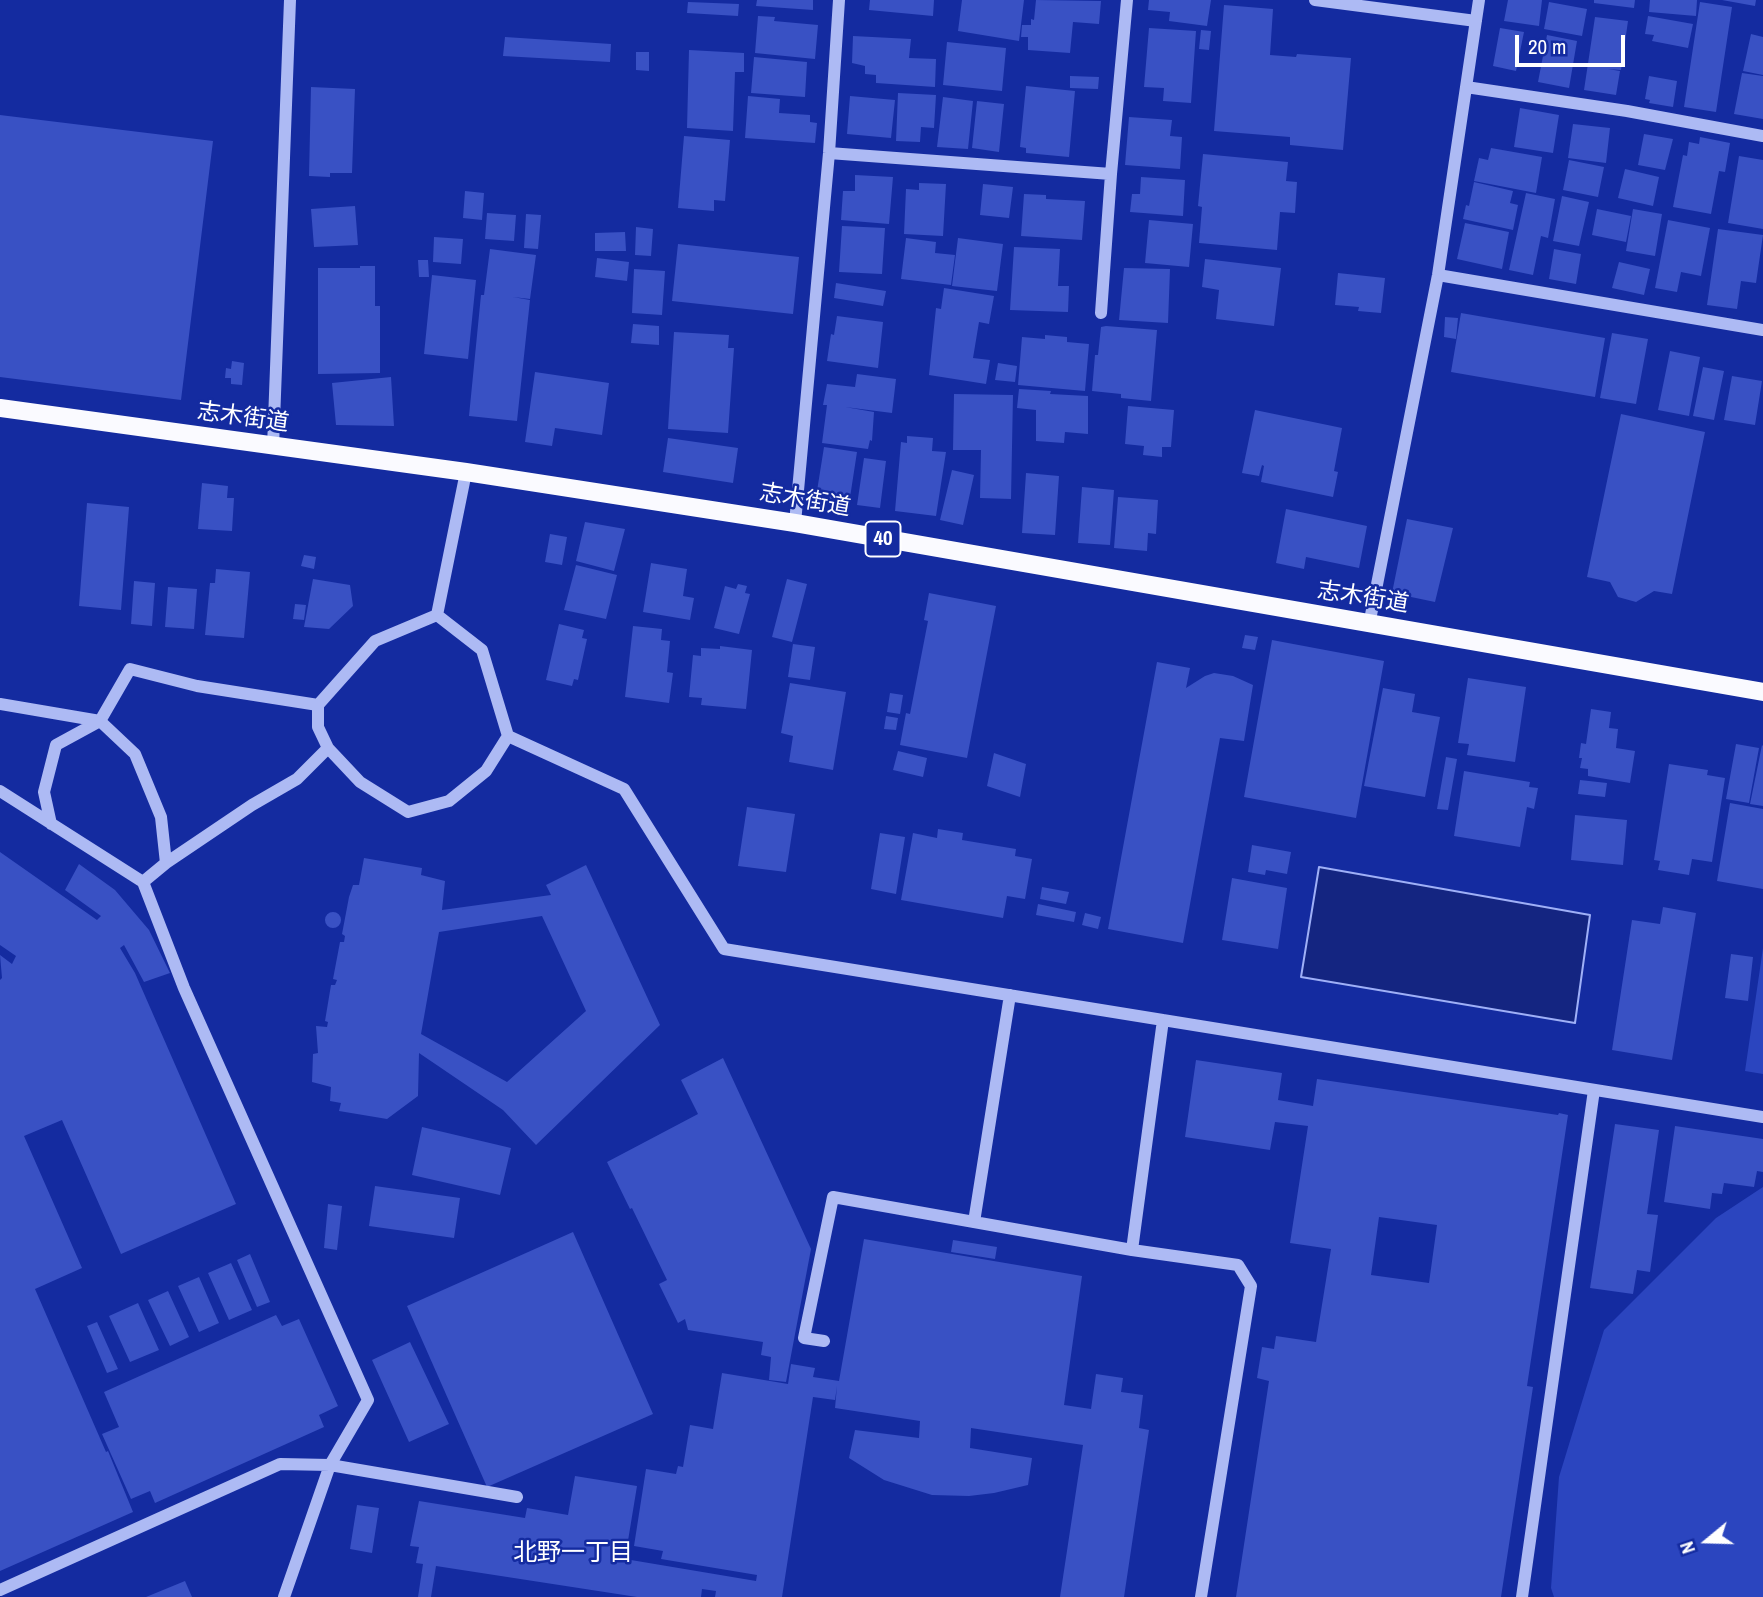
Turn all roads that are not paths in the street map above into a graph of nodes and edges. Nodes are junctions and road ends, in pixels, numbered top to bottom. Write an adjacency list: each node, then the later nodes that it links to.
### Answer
1 (290, 0): 15 (street)
2 (839, 0): 9 (street)
3 (1127, 0): 10 (street)
4 (1315, 0): 6 (street)
5 (1479, 0): 6 (street)
6 (1476, 20): 7 (street)
7 (1466, 87): 8 (street); 11 (street)
8 (1763, 136)
9 (829, 153): 10 (street); 17 (street)
10 (1111, 174): 12 (street)
11 (1438, 275): 13 (street); 19 (street)
12 (1101, 313)
13 (1763, 330)
14 (0, 408): 15 (main road, 志木街道 / 40)
15 (273, 447): 16 (main road, 志木街道 / 40)
16 (466, 471): 17 (main road, 志木街道 / 40); 18 (street)
17 (795, 523): 19 (main road, 志木街道 / 40)
18 (437, 615): 22 (street); 24 (street)
19 (1369, 625): 20 (main road, 志木街道 / 40)
20 (1763, 692)
21 (0, 704): 23 (street)
22 (318, 705): 23 (street); 25 (street)
23 (100, 721): 27 (street); 28 (street)
24 (508, 736): 25 (street); 30 (street)
25 (328, 748): 28 (street)
26 (0, 791): 27 (street)
27 (51, 824): 29 (street)
28 (166, 863): 29 (street)
29 (143, 882): 37 (street)
30 (1010, 995): 31 (street); 34 (street)
31 (1163, 1020): 32 (street); 35 (street)
32 (1594, 1090): 33 (street); 42 (street)
33 (1763, 1117)
34 (974, 1222): 35 (street); 36 (street)
35 (1132, 1250): 41 (street)
36 (824, 1341)
37 (330, 1465): 38 (street); 39 (street); 40 (street)
38 (517, 1497)
39 (0, 1590)
40 (284, 1597)
41 (1201, 1597)
42 (1522, 1597)

